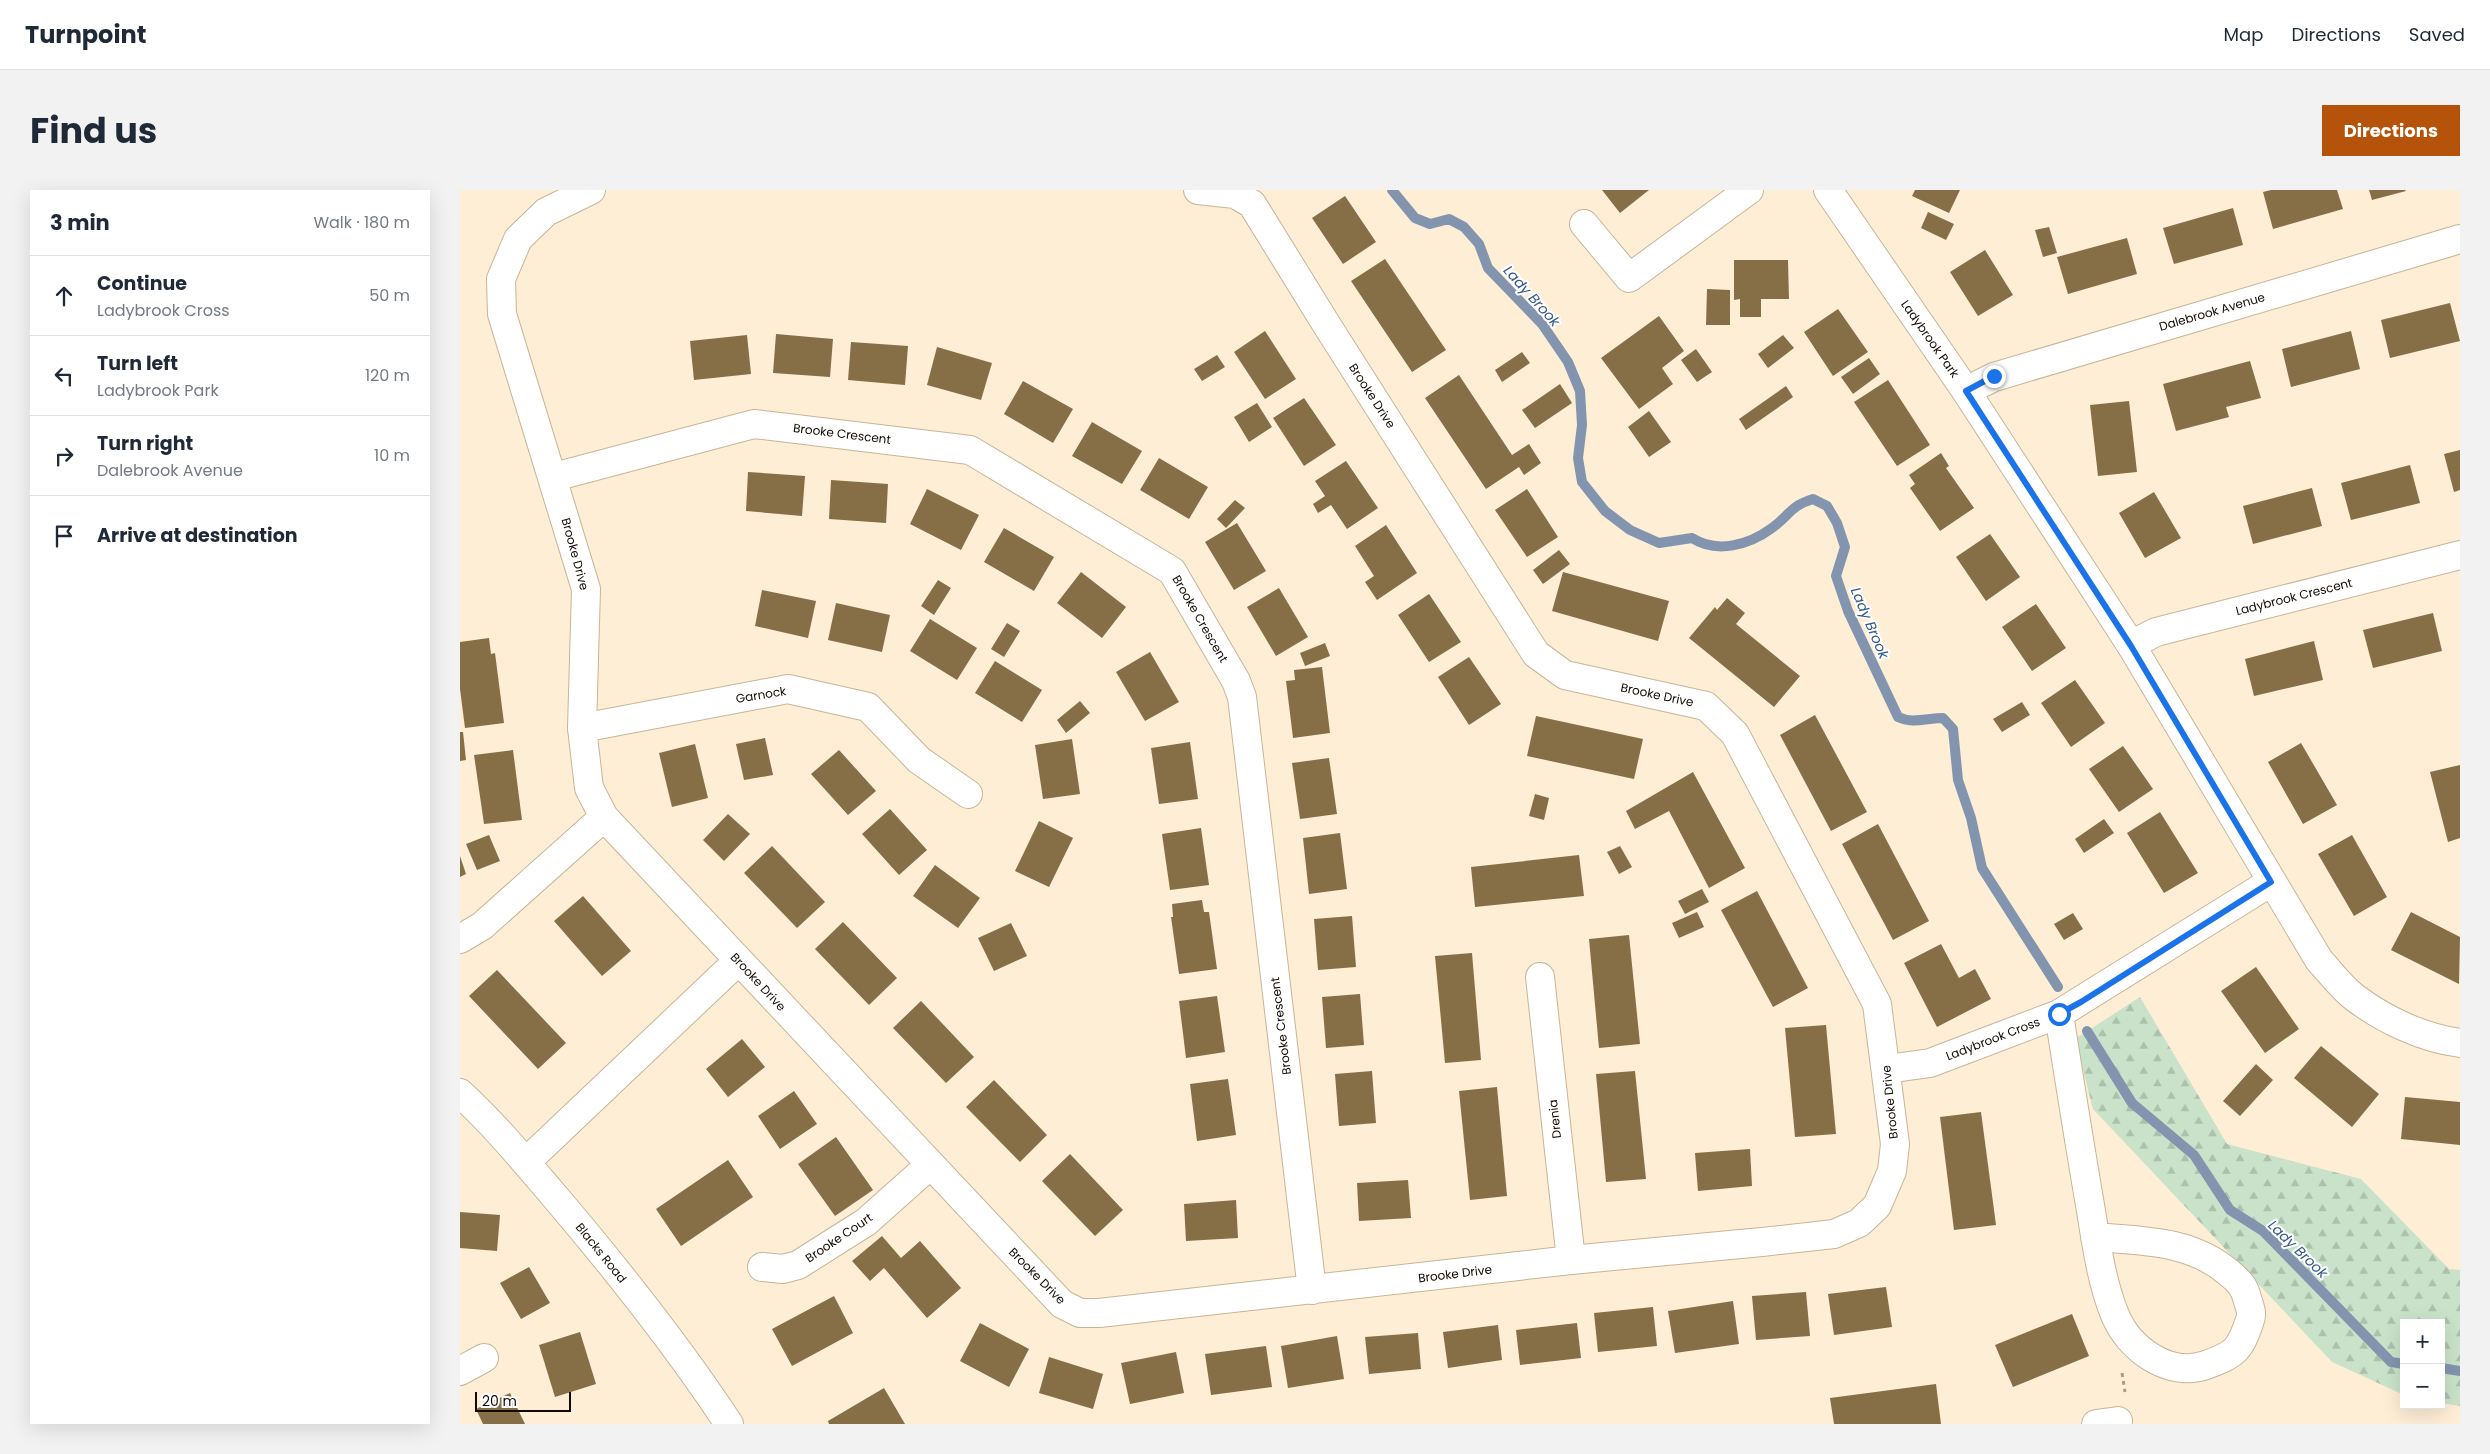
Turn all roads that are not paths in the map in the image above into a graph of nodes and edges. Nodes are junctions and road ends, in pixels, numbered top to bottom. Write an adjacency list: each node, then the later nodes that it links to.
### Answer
1 (591, 190): 8 (street, Brooke Drive)
2 (1198, 190): 20 (street, Brooke Drive)
3 (1749, 190): 5 (street)
4 (1828, 190): 7 (street, Ladybrook Park)
5 (1584, 224)
6 (2460, 240): 7 (street, Dalebrook Avenue)
7 (1966, 391): 10 (street, Ladybrook Park)
8 (554, 477): 11 (street, Brooke Drive); 27 (street, Brooke Crescent)
9 (2460, 555): 10 (street, Ladybrook Crescent)
10 (2131, 646): 14 (street, Ladybrook Park)
11 (582, 728): 12 (street, Garnock); 13 (street, Brooke Drive)
12 (968, 794)
13 (604, 817): 15 (street); 16 (street, Brooke Drive)
14 (2271, 882): 18 (street, Ladybrook Cross); 19 (street, Ladybrook Park)
15 (460, 939)
16 (738, 961): 22 (street); 23 (street, Brooke Drive)
17 (1540, 977): 25 (street, Drenia)
18 (2059, 1014): 20 (street, Ladybrook Cross); 24 (street)
19 (2460, 1042)
20 (1887, 1069): 25 (street, Brooke Drive)
21 (460, 1093): 22 (street, Blacks Road)
22 (526, 1162): 30 (street, Blacks Road)
23 (930, 1165): 26 (street, Brooke Court); 27 (street, Brooke Drive)
24 (2096, 1237): 24 (street)
25 (1571, 1260): 27 (street, Brooke Drive)
26 (762, 1267)
27 (1312, 1290)
28 (484, 1358): 29 (street)
29 (460, 1370)
30 (729, 1424)

